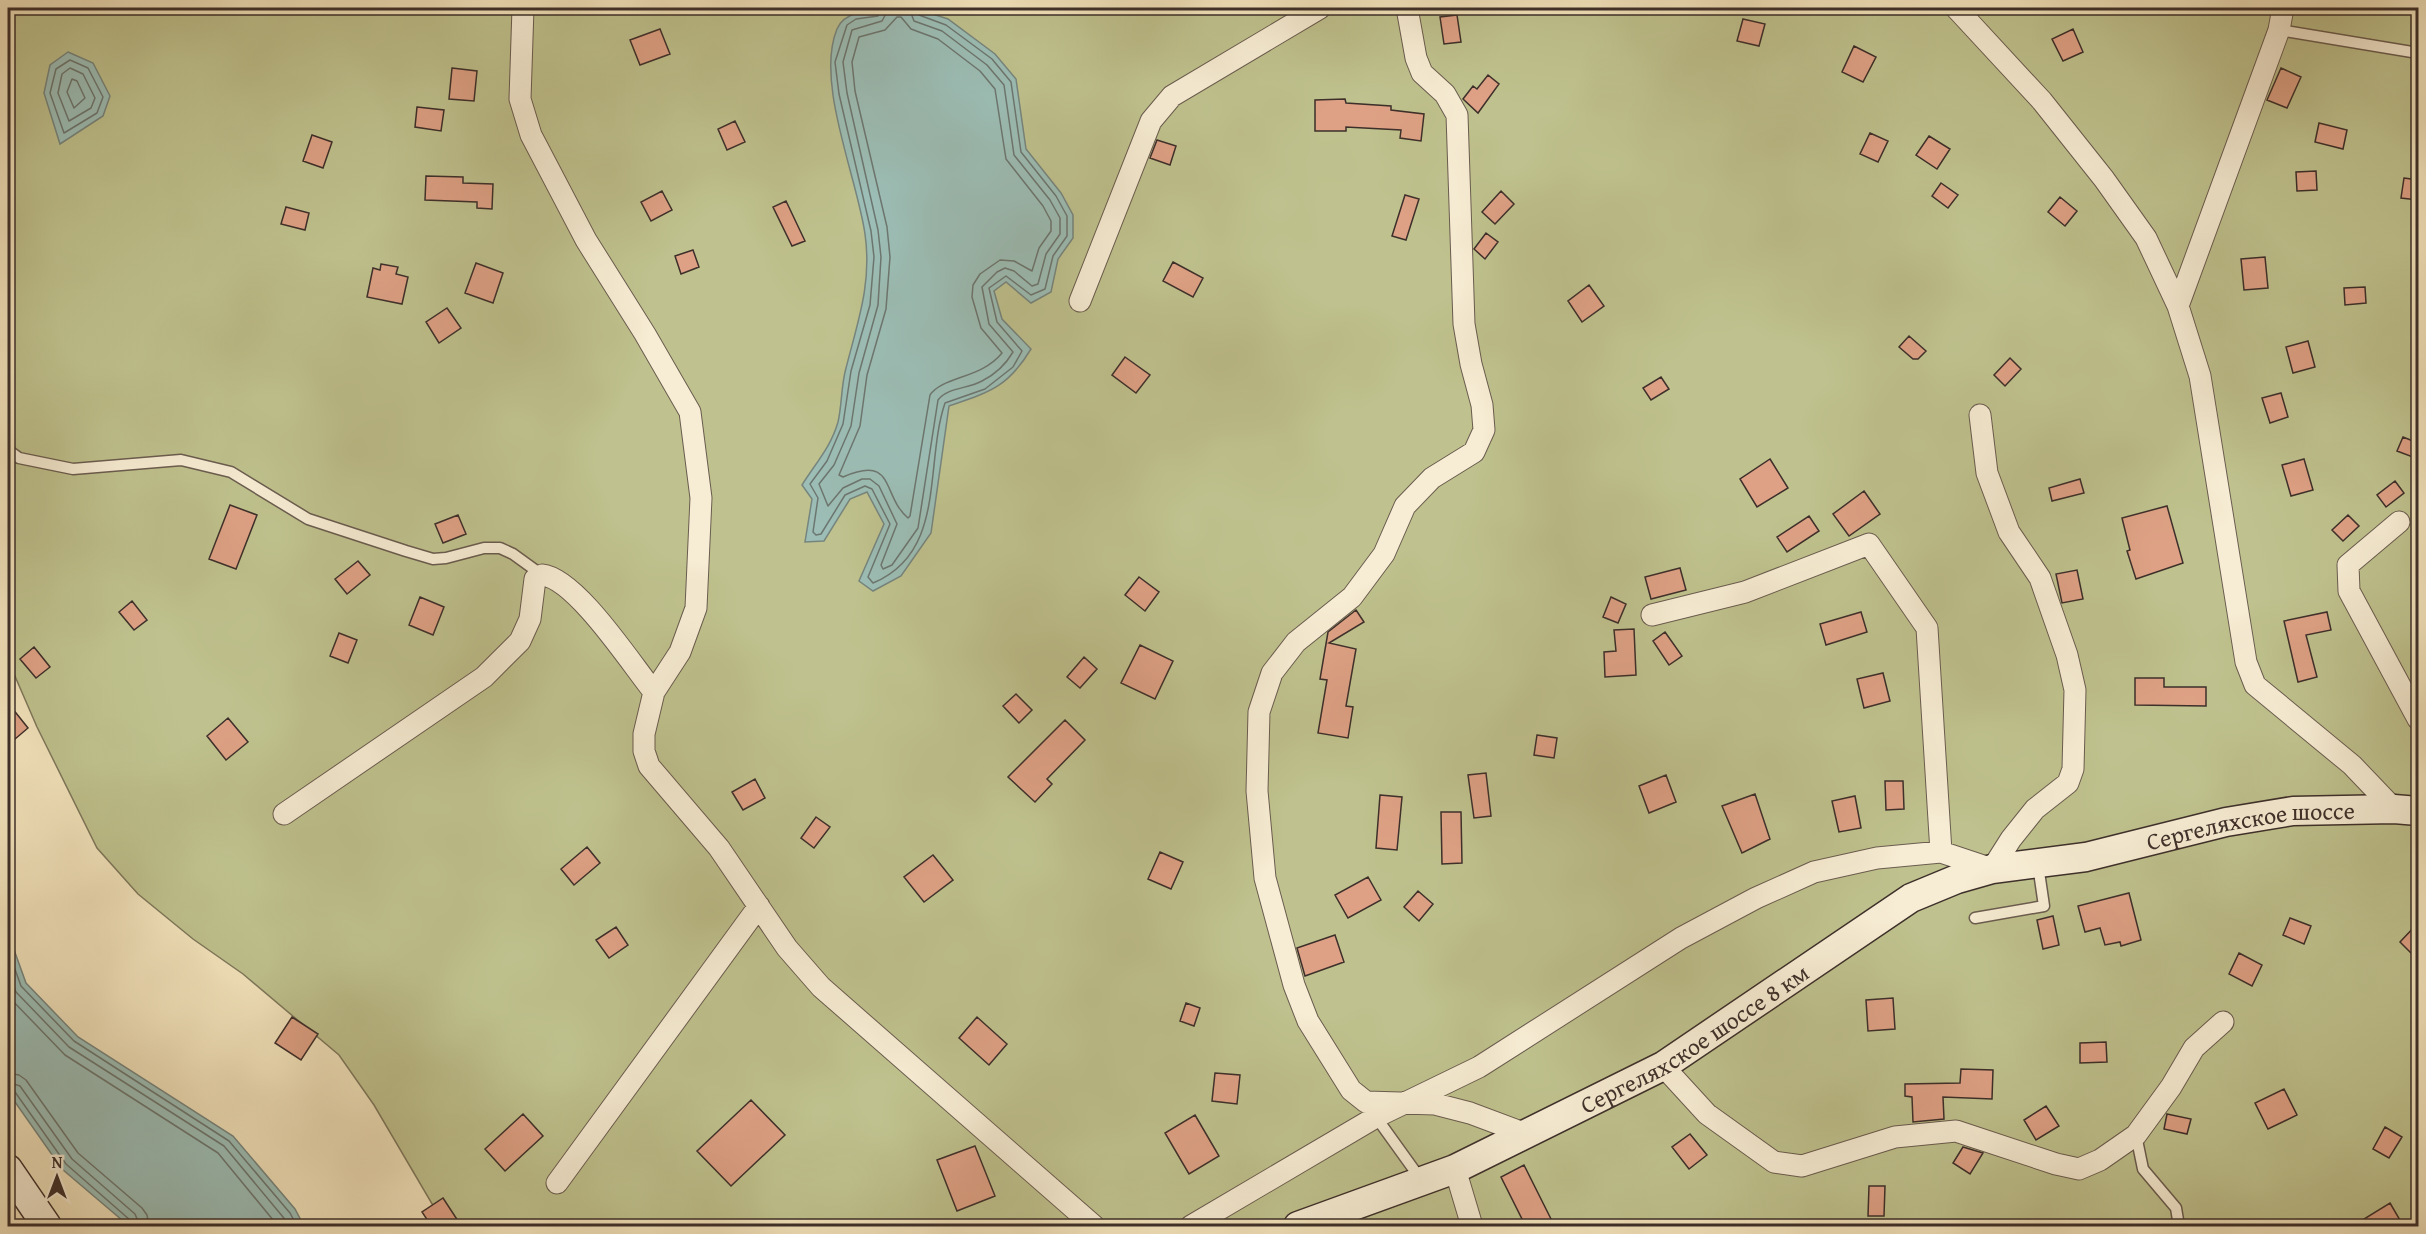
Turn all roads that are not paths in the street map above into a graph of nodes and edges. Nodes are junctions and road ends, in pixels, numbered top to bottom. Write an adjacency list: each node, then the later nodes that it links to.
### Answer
1 (524, 8): 15 (street)
2 (1320, 8): 8 (street)
3 (1407, 8): 27 (street)
4 (1956, 8): 9 (street)
5 (2283, 8): 6 (street)
6 (2279, 30): 7 (lane); 9 (street)
7 (2418, 53)
8 (1080, 301)
9 (2178, 306): 17 (street)
10 (1980, 416): 22 (street)
11 (8, 450): 13 (lane)
12 (2399, 522): 16 (street)
13 (542, 575): 15 (street); 18 (street)
14 (1652, 615): 19 (street)
15 (654, 692): 23 (street)
16 (2418, 719)
17 (2406, 810): 20 (main road, Сергеляхское шоссе)
18 (284, 814)
19 (1941, 852): 22 (street); 27 (street)
20 (2086, 856): 21 (main road, Сергеляхское шоссе 8 км)
21 (2038, 861): 22 (main road, Сергеляхское шоссе 8 км); 24 (lane)
22 (1992, 869): 26 (main road, Сергеляхское шоссе 8 км)
23 (759, 906): 34 (street); 36 (street)
24 (1975, 918)
25 (2223, 1022): 30 (street)
26 (1663, 1066): 29 (main road, Сергеляхское шоссе 8 км); 30 (street)
27 (1404, 1104): 28 (street); 29 (street)
28 (1377, 1117): 33 (lane); 37 (street)
29 (1526, 1134): 31 (main road, Сергеляхское шоссе 8 км)
30 (2136, 1135): 40 (lane)
31 (1455, 1168): 33 (main road, Сергеляхское шоссе 8 км); 39 (street)
32 (8, 1169): 35 (main road)
33 (1422, 1181): 38 (main road, Сергеляхское шоссе 8 км)
34 (557, 1183)
35 (47, 1227)
36 (1094, 1227)
37 (1191, 1227)
38 (1298, 1227)
39 (1472, 1227)
40 (2179, 1227)

